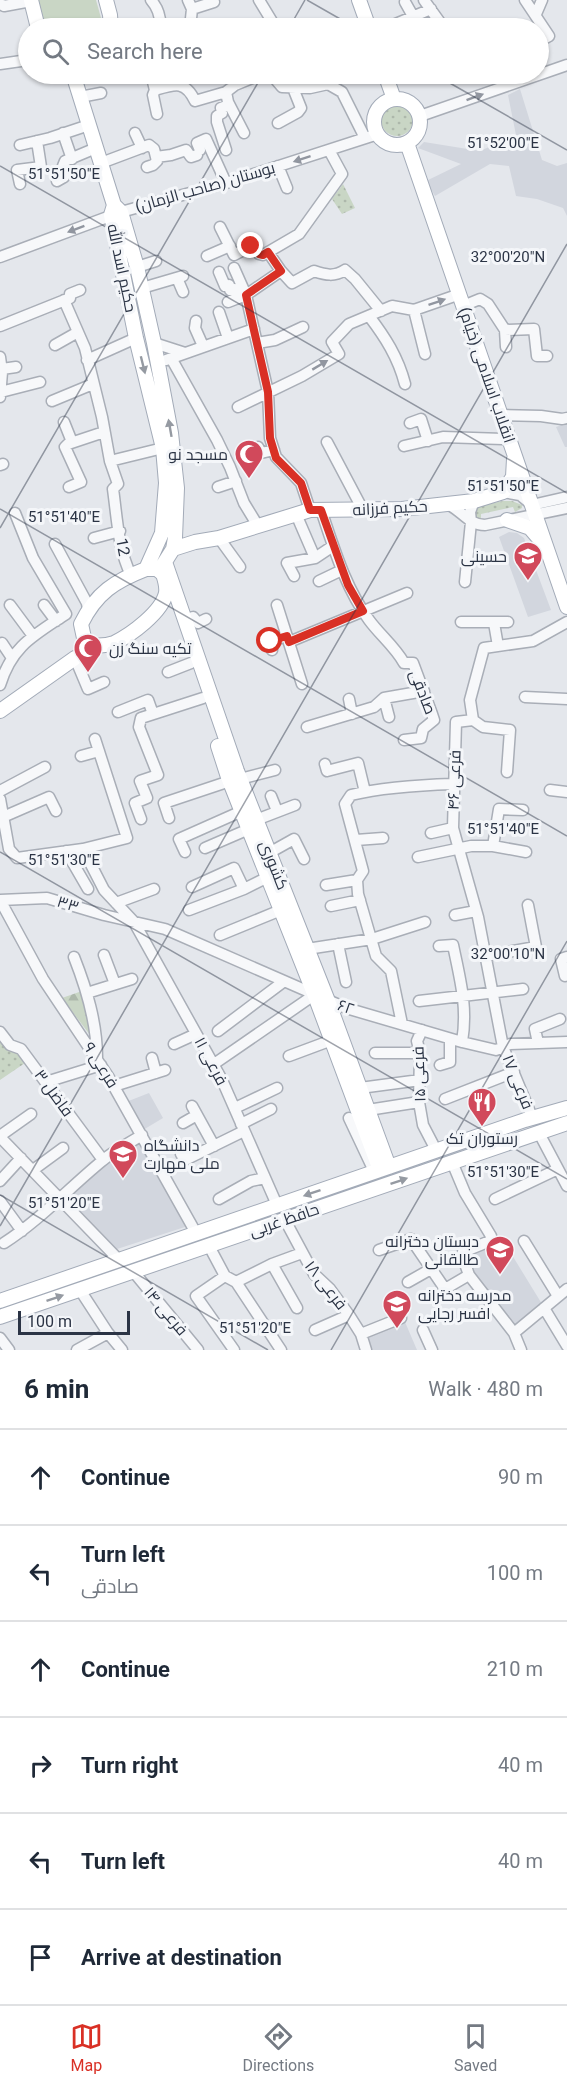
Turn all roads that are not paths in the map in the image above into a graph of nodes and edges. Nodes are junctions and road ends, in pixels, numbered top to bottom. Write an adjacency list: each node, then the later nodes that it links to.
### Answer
1 (106, 0): 16 (main road)
2 (151, 0): 17 (street)
3 (259, 0): 18 (street)
4 (359, 0): 19 (main road)
5 (424, 0): 13 (street)
6 (542, 0): 14 (street)
7 (31, 1): 11 (street); 15 (main road)
8 (214, 2): 12 (street)
9 (405, 3): 20 (street)
10 (523, 3): 14 (street)
11 (0, 4)
12 (190, 4)
13 (431, 9): 20 (street); 21 (street)
14 (536, 14): 22 (street)
15 (35, 18)
16 (110, 18)
17 (161, 18)
18 (270, 18)
19 (365, 18)
20 (414, 18)
21 (437, 18)
22 (538, 18)
23 (18, 61): 24 (street)
24 (0, 64)
25 (567, 64): 26 (street)
26 (549, 69)
27 (76, 84): 40 (main road, حکیم اسد الله)
28 (153, 84): 38 (street)
29 (230, 84): 37 (street)
30 (241, 84): 37 (street)
31 (279, 84): 36 (street)
32 (318, 84): 36 (street)
33 (333, 84): 50 (street)
34 (389, 84): 41 (main road)
35 (499, 84): 44 (street, one-way to 35)
36 (293, 88): 45 (street)
37 (231, 89): 38 (street); 42 (street)
38 (155, 90): 43 (street)
39 (101, 93): 40 (street)
40 (80, 97): 46 (main road, حکیم اسد الله)
41 (394, 99): 44 (main road); 50 (main road)
42 (229, 105): 49 (street); 56 (street)
43 (157, 114)
44 (420, 116): 52 (main road)
45 (278, 123)
46 (89, 124): 47 (street); 54 (main road, حکیم اسد الله)
47 (63, 133): 51 (street); 59 (street)
48 (135, 133): 55 (street)
49 (244, 133)
50 (372, 136): 52 (main road); 57 (street, بوستان (صاحب الزمان))
51 (37, 141): 53 (street); 65 (street)
52 (407, 142): 83 (main road, انقلاب اسلامی (خیام))
53 (20, 146)
54 (96, 148): 59 (street); 60 (main road, حکیم اسد الله)
55 (142, 148): 58 (street); 60 (street)
56 (226, 150)
57 (329, 150): 61 (street, بوستان (صاحب الزمان), one-way to 61); 70 (street)
58 (156, 157): 62 (street); 64 (street)
59 (72, 159): 63 (street)
60 (101, 163): 67 (main road, حکیم اسد الله)
61 (279, 166): 64 (street, بوستان (صاحب الزمان)); 66 (street)
62 (147, 167)
63 (57, 181)
64 (226, 183): 67 (street, بوستان (صاحب الزمان))
65 (20, 184)
66 (287, 188)
67 (115, 211): 72 (street, بوستان (صاحب الزمان), one-way to 72); 74 (main road, حکیم اسد الله)
68 (220, 227): 69 (street)
69 (230, 246): 70 (street); 71 (street)
70 (268, 252): 76 (street)
71 (207, 256)
72 (0, 257)
73 (156, 261): 74 (street)
74 (131, 263): 78 (main road, حکیم اسد الله); 95 (main road, حکیم اسد الله)
75 (234, 268): 81 (street)
76 (281, 271): 81 (street); 85 (street)
77 (219, 272): 81 (street)
78 (142, 288): 80 (street); 98 (main road, حکیم اسد الله)
79 (80, 290): 82 (street)
80 (183, 292)
81 (237, 298): 91 (street)
82 (64, 300): 89 (street); 93 (street)
83 (461, 300): 84 (street, one-way to 83); 92 (street); 117 (main road, انقلاب اسلامی (خیام))
84 (414, 310): 85 (street); 104 (street)
85 (381, 311): 87 (street)
86 (219, 312): 96 (street)
87 (369, 316): 112 (street); 114 (street, one-way to 87)
88 (196, 321): 101 (street)
89 (0, 326)
90 (303, 327): 99 (street)
91 (254, 329): 96 (street); 99 (street)
92 (506, 330): 102 (street); 105 (street)
93 (78, 332): 100 (street); 106 (street)
94 (0, 333): 97 (street)
95 (136, 338): 106 (street); 128 (main road, حکیم اسد الله, one-way to 128)
96 (228, 338): 101 (street)
97 (0, 339)
98 (154, 343): 103 (street); 108 (main road, حکیم اسد الله)
99 (257, 343): 114 (street)
100 (55, 345)
101 (203, 346): 103 (street)
102 (506, 347)
103 (185, 353): 108 (street)
104 (425, 354)
105 (547, 356)
106 (87, 360): 111 (street)
107 (1, 361): 109 (street); 113 (street)
108 (164, 361): 132 (street); 144 (main road, حکیم اسد الله, one-way to 108)
109 (16, 367)
110 (40, 382): 113 (street)
111 (93, 384): 115 (street); 121 (street)
112 (405, 384)
113 (1, 390)
114 (268, 392): 116 (street); 129 (street)
115 (59, 401)
116 (238, 407)
117 (501, 414): 118 (street); 130 (main road, انقلاب اسلامی (خیام))
118 (567, 418)
119 (64, 422): 124 (street)
120 (410, 423): 123 (street)
121 (104, 432): 124 (street); 131 (street)
122 (503, 439): 123 (street)
123 (428, 441): 126 (street)
124 (72, 442): 133 (street)
125 (327, 442): 141 (street)
126 (404, 446)
127 (258, 447): 129 (street)
128 (163, 448): 131 (street); 158 (main road, حکیم اسد الله)
129 (274, 450): 140 (street, صادقی)
130 (515, 455): 135 (main road); 142 (main road, انقلاب اسلامی (خیام))
131 (110, 461): 149 (street, 12)
132 (236, 481): 134 (street); 148 (street)
133 (69, 487)
134 (218, 487)
135 (503, 492): 137 (main road, حکیم فرزانه); 142 (street)
136 (567, 497): 142 (street)
137 (474, 501): 138 (main road, حکیم فرزانه); 147 (street)
138 (448, 505): 141 (main road, حکیم فرزانه); 147 (street)
139 (567, 508): 142 (street)
140 (316, 510): 141 (main road, حکیم فرزانه); 145 (main road, حکیم فرزانه); 155 (street, صادقی)
141 (363, 510)
142 (534, 510): 146 (street); 154 (main road, انقلاب اسلامی (خیام))
143 (15, 513): 176 (street)
144 (176, 514): 152 (main road); 156 (main road, حکیم اسد الله)
145 (296, 514): 148 (main road, حکیم فرزانه); 157 (street)
146 (507, 520): 147 (street); 154 (main road)
147 (471, 522): 164 (street)
148 (258, 526): 151 (main road, حکیم فرزانه)
149 (120, 531): 150 (street); 161 (street, 12)
150 (94, 538)
151 (219, 538): 152 (main road, حکیم فرزانه); 159 (street)
152 (195, 542): 156 (main road, حکیم فرزانه)
153 (55, 544): 172 (street)
154 (546, 545): 165 (main road, انقلاب اسلامی (خیام))
155 (333, 546): 157 (street); 160 (street, صادقی)
156 (173, 549): 158 (main road)
157 (315, 558): 162 (street)
158 (157, 567): 161 (main road); 166 (main road, کشوری); 174 (main road, کشوری)
159 (240, 567)
160 (342, 570): 163 (street); 173 (street, صادقی)
161 (131, 575): 172 (main road)
162 (294, 576)
163 (319, 582)
164 (465, 582)
165 (564, 586): 171 (main road, انقلاب اسلامی (خیام))
166 (166, 593): 185 (main road); 190 (main road, کشوری)
167 (407, 593): 173 (street)
168 (10, 604): 181 (street)
169 (44, 605): 176 (street)
170 (277, 605): 183 (street)
171 (567, 607)
172 (88, 610): 182 (main road)
173 (363, 611): 183 (street); 195 (street, صادقی)
174 (185, 620): 175 (street); 218 (main road, کشوری)
175 (207, 620)
176 (56, 621): 181 (street)
177 (461, 622): 178 (street)
178 (494, 622): 179 (street); 186 (street)
179 (508, 622)
180 (567, 622): 186 (street)
181 (33, 636): 188 (street)
182 (84, 638): 185 (main road); 189 (main road)
183 (288, 639): 187 (street); 193 (street)
184 (2, 643): 188 (street)
185 (101, 646): 189 (main road)
186 (498, 646): 207 (street)
187 (272, 650)
188 (12, 658): 194 (street)
189 (75, 658): 192 (street); 201 (main road)
190 (190, 663): 191 (street); 197 (main road, کشوری)
191 (168, 672)
192 (104, 682)
193 (302, 684)
194 (0, 685)
195 (424, 691): 198 (street); 206 (street, صادقی)
196 (525, 697): 200 (street)
197 (203, 698): 203 (street); 218 (main road, کشوری)
198 (384, 698): 204 (street); 205 (street)
199 (349, 699): 204 (street)
200 (567, 699)
201 (0, 711)
202 (118, 712): 203 (street)
203 (153, 714): 233 (street)
204 (352, 714): 209 (street)
205 (389, 717)
206 (434, 720): 208 (street); 211 (street, صادقی)
207 (473, 720): 208 (street); 217 (street)
208 (456, 722): 219 (street, فرعی ۴۶)
209 (307, 727)
210 (95, 739): 212 (street)
211 (404, 740)
212 (99, 751): 213 (street); 243 (street)
213 (81, 756)
214 (325, 764): 222 (street)
215 (45, 767): 221 (street)
216 (274, 770): 218 (street)
217 (507, 772)
218 (235, 780): 229 (main road, کشوری); 232 (street); 234 (main road, کشوری)
219 (453, 784): 222 (street); 235 (street, فرعی ۴۶)
220 (550, 790): 223 (street)
221 (0, 791)
222 (365, 792): 239 (street)
223 (567, 792)
224 (271, 796): 230 (street)
225 (0, 799): 231 (street)
226 (295, 805): 230 (street)
227 (523, 810): 240 (street)
228 (56, 811): 231 (street)
229 (242, 811): 234 (main road, کشوری); 245 (street)
230 (277, 812): 234 (street)
231 (3, 818): 236 (street)
232 (170, 818)
233 (141, 819)
234 (253, 825): 241 (street); 247 (main road, کشوری); 250 (main road, کشوری)
235 (453, 828): 237 (street); 242 (street, فرعی ۴۶)
236 (3, 830): 244 (street)
237 (430, 833)
238 (383, 838): 239 (street)
239 (356, 840): 251 (street)
240 (494, 846): 242 (street); 246 (street)
241 (205, 848)
242 (457, 848): 248 (street); 264 (street, فرعی ۴۶)
243 (83, 849): 244 (street); 259 (street, فرعی ۱۱)
244 (66, 851): 254 (street)
245 (185, 852)
246 (526, 852)
247 (269, 853): 249 (street); 272 (main road, کشوری)
248 (418, 857)
249 (304, 859)
250 (268, 877): 256 (street); 262 (main road, کشوری)
251 (357, 880): 252 (street); 258 (street)
252 (326, 885)
253 (192, 887): 256 (street)
254 (88, 889)
255 (154, 889): 259 (street)
256 (244, 889): 263 (street)
257 (0, 900): 266 (street, ۳۳); 305 (street, فرعی ۹)
258 (360, 900): 261 (street); 269 (street)
259 (116, 903): 266 (street, فرعی ۱۱)
260 (528, 905): 274 (street)
261 (331, 906)
262 (281, 909): 268 (street); 286 (main road, کشوری)
263 (189, 910)
264 (476, 911): 265 (street); 274 (street, فرعی ۴۶)
265 (455, 915)
266 (134, 922): 279 (street, ۶۲); 293 (street, فرعی ۱۱)
267 (424, 922): 269 (street)
268 (220, 935)
269 (372, 939): 270 (street); 289 (street)
270 (338, 944): 272 (street); 280 (street)
271 (439, 946): 285 (street)
272 (307, 949): 286 (main road, کشوری)
273 (104, 955): 281 (street)
274 (485, 956): 284 (street, فرعی ۴۶)
275 (74, 957): 283 (street)
276 (567, 957): 277 (street)
277 (565, 976)
278 (132, 979): 281 (street)
279 (283, 982): 286 (street, ۶۲); 291 (street)
280 (346, 982)
281 (115, 984): 283 (street)
282 (523, 989): 284 (street)
283 (87, 993): 305 (street)
284 (492, 994): 285 (street); 300 (street, فرعی ۴۶)
285 (463, 995): 287 (street); 296 (street)
286 (319, 997): 289 (street, ۶۲); 295 (main road, کشوری); 306 (street); 313 (main road, کشوری)
287 (419, 1001)
288 (560, 1019): 298 (street)
289 (402, 1024): 290 (street, ۶۲)
290 (422, 1030): 294 (street, ۶۲); 302 (street, فرعی ۱۵)
291 (218, 1031)
292 (0, 1032): 310 (street, فاضل ۳)
293 (196, 1034): 299 (street); 306 (street, فرعی ۱۱)
294 (450, 1039): 296 (street, ۶۲); 307 (street)
295 (332, 1040): 303 (street); 338 (main road, کشوری)
296 (462, 1042): 300 (street, ۶۲)
297 (567, 1042): 298 (street, ۶۲)
298 (538, 1043): 300 (street, ۶۲)
299 (174, 1044)
300 (503, 1047): 308 (street, فرعی ۱۷)
301 (375, 1053): 302 (street)
302 (420, 1053): 309 (street, فرعی ۱۵)
303 (289, 1056)
304 (152, 1058): 311 (street)
305 (99, 1061): 310 (street); 311 (street, فرعی ۹)
306 (213, 1064): 316 (street, فرعی ۱۱)
307 (440, 1065)
308 (514, 1072): 314 (street); 321 (street, فرعی ۱۷)
309 (420, 1080): 313 (street); 315 (street, فرعی ۱۵)
310 (46, 1082): 334 (street, فاضل ۳)
311 (114, 1086): 327 (street, فرعی ۹)
312 (277, 1088): 316 (street)
313 (360, 1088): 319 (main road, کشوری)
314 (445, 1099)
315 (419, 1102): 319 (street); 331 (street, فرعی ۱۵)
316 (234, 1108): 325 (street, فرعی ۱۱)
317 (567, 1108): 321 (main road, حافظ غربی)
318 (271, 1109): 325 (street)
319 (368, 1110): 338 (main road, کشوری)
320 (31, 1114): 328 (street)
321 (532, 1117): 331 (main road, حافظ غربی)
322 (349, 1118): 338 (street)
323 (183, 1123): 329 (street)
324 (567, 1123): 326 (main road, حافظ غربی)
325 (243, 1127): 329 (street); 339 (street, فرعی ۱۱)
326 (539, 1133): 335 (main road, حافظ غربی); 336 (street)
327 (142, 1136): 334 (street); 352 (street, فرعی ۹)
328 (0, 1137): 333 (street)
329 (214, 1146): 332 (street)
330 (63, 1148): 337 (street)
331 (436, 1150): 338 (main road, حافظ غربی)
332 (181, 1154)
333 (21, 1158): 337 (street); 340 (street)
334 (103, 1160): 344 (street)
335 (452, 1162): 343 (main road, حافظ غربی, one-way to 335); 362 (street)
336 (558, 1169): 342 (street); 347 (street)
337 (33, 1170): 344 (street)
338 (378, 1171): 341 (main road, حافظ غربی); 343 (main road)
339 (265, 1178): 346 (street); 349 (street, فرعی ۱۱)
340 (0, 1181)
341 (344, 1182): 345 (main road); 349 (main road, حافظ غربی, one-way to 349)
342 (567, 1184)
343 (370, 1191): 345 (main road, حافظ غربی)
344 (62, 1198): 351 (street); 358 (street)
345 (350, 1198): 350 (main road, حافظ غربی)
346 (219, 1199)
347 (495, 1199)
348 (0, 1201): 351 (street)
349 (277, 1205): 352 (main road, حافظ غربی)
350 (285, 1220): 355 (main road, حافظ غربی); 357 (street, فرعی ۱۸)
351 (22, 1231): 354 (street)
352 (196, 1233): 358 (main road, حافظ غربی)
353 (524, 1241): 368 (street)
354 (4, 1243)
355 (209, 1246): 361 (main road, حافظ غربی); 363 (street)
356 (379, 1250): 360 (street)
357 (302, 1252): 359 (street); 373 (street, فرعی ۱۸)
358 (119, 1260): 367 (main road, حافظ غربی)
359 (272, 1264): 363 (street); 370 (street)
360 (431, 1269): 362 (street); 364 (street)
361 (133, 1271): 366 (main road, حافظ غربی); 387 (street, فرعی ۱۴)
362 (469, 1275): 379 (street)
363 (230, 1279): 388 (street); 389 (street)
364 (408, 1282)
365 (567, 1289): 368 (street)
366 (80, 1290): 372 (main road, حافظ غربی, one-way to 366); 378 (street)
367 (14, 1296): 369 (main road, حافظ غربی); 372 (main road)
368 (558, 1296): 371 (street)
369 (0, 1301)
370 (297, 1308)
371 (544, 1308): 379 (street); 382 (street)
372 (18, 1311): 374 (main road, حافظ غربی)
373 (349, 1315): 376 (street); 380 (street, فرعی ۱۸)
374 (0, 1317)
375 (401, 1318): 380 (street)
376 (315, 1330)
377 (423, 1330): 391 (street)
378 (108, 1333): 383 (street); 386 (street)
379 (514, 1333): 392 (street)
380 (361, 1334): 390 (street, فرعی ۱۸)
381 (0, 1338): 384 (street)
382 (567, 1346)
383 (90, 1347): 385 (street)
384 (9, 1350)
385 (77, 1350)
386 (122, 1350)
387 (198, 1350)
388 (234, 1350)
389 (281, 1350)
390 (366, 1350)
391 (432, 1350)
392 (521, 1350)

